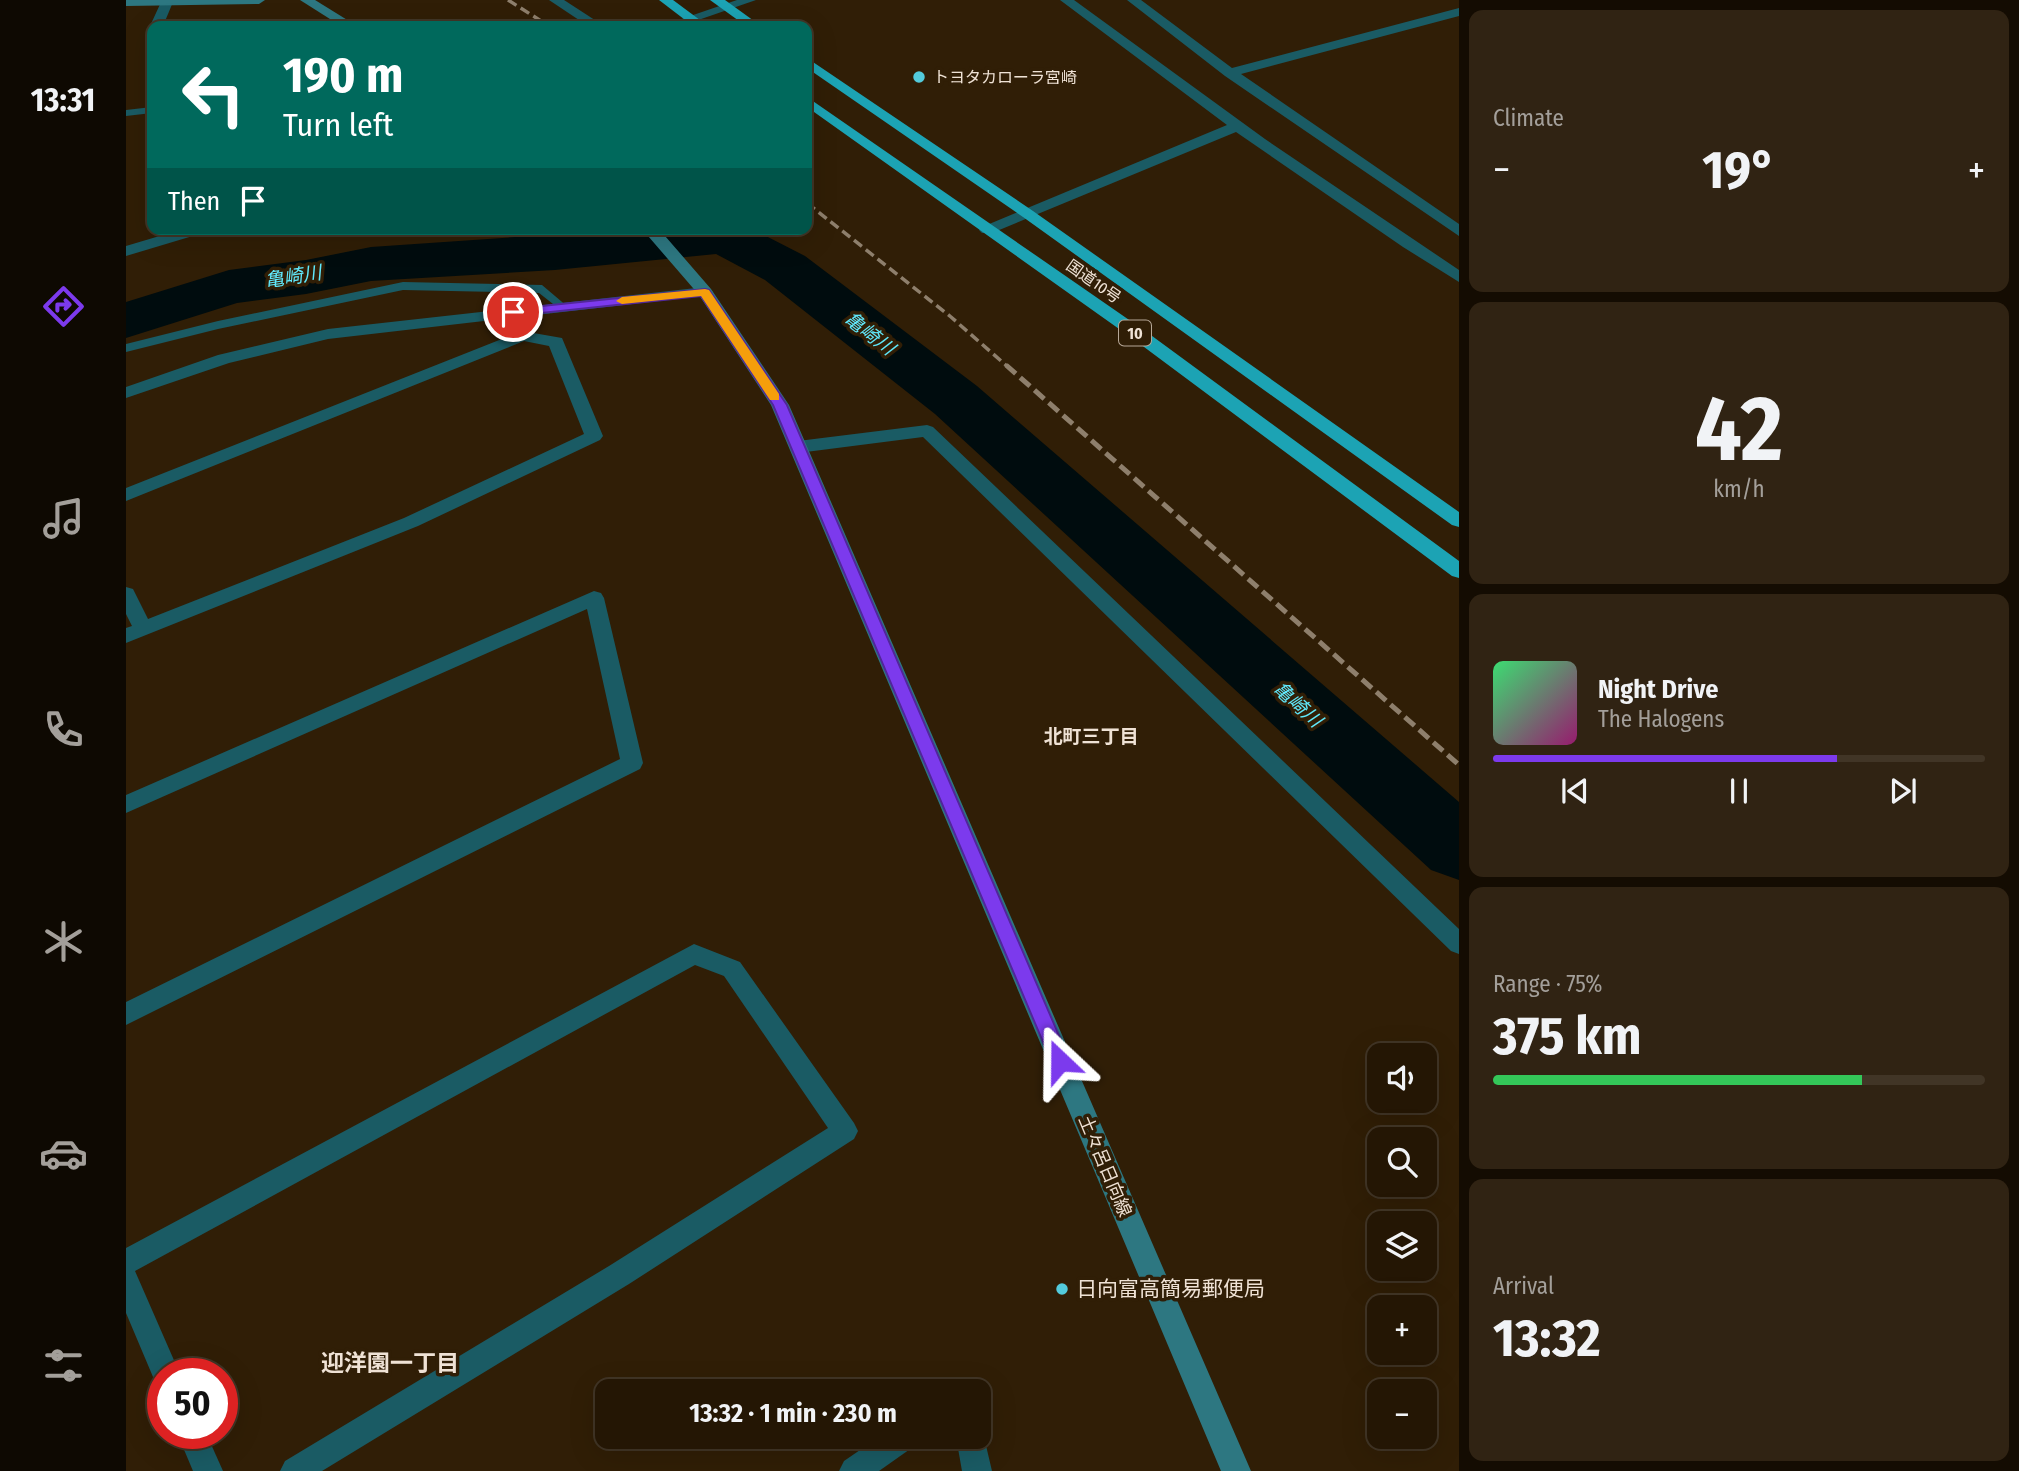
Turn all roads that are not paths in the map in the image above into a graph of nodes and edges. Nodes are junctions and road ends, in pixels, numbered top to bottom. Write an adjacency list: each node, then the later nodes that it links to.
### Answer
1 (259, 0): 9 (main road)
2 (306, 0): 13 (main road)
3 (555, 0): 14 (street)
4 (665, 0): 15 (highway)
5 (750, 0): 10 (street)
6 (1066, 0): 23 (street)
7 (1138, 1): 19 (street)
8 (126, 2): 9 (main road)
9 (167, 2): 12 (street)
10 (721, 3): 16 (street); 17 (highway)
11 (1459, 12): 19 (street)
12 (159, 21)
13 (342, 21)
14 (589, 21)
15 (695, 21)
16 (697, 21)
17 (747, 21)
18 (812, 65): 24 (highway, 国道10号 / 10)
19 (1230, 73): 26 (street)
20 (812, 105): 25 (highway, 国道10号 / 10)
21 (147, 111): 22 (lane)
22 (126, 113)
23 (1235, 127): 24 (street); 30 (street)
24 (1028, 214): 25 (street); 37 (highway, 国道10号 / 10)
25 (988, 230): 38 (highway, 国道10号 / 10)
26 (1459, 231)
27 (181, 235): 29 (street)
28 (655, 235): 31 (main road, 土々呂日向線)
29 (126, 251)
30 (1459, 277)
31 (705, 292): 32 (street); 35 (main road, 土々呂日向線)
32 (562, 307): 33 (lane); 34 (street)
33 (126, 348)
34 (126, 393)
35 (798, 447): 42 (street); 54 (main road, 土々呂日向線)
36 (126, 495): 40 (street)
37 (1459, 521)
38 (1459, 571)
39 (126, 594): 40 (street)
40 (134, 632)
41 (126, 804): 43 (street)
42 (1459, 944)
43 (126, 1014)
44 (126, 1262): 51 (street)
45 (126, 1281): 46 (street)
46 (159, 1358)
47 (198, 1449): 50 (street)
48 (886, 1449): 52 (street)
49 (972, 1449): 53 (street)
50 (208, 1471)
51 (295, 1471)
52 (854, 1471)
53 (976, 1471)
54 (1236, 1471)

